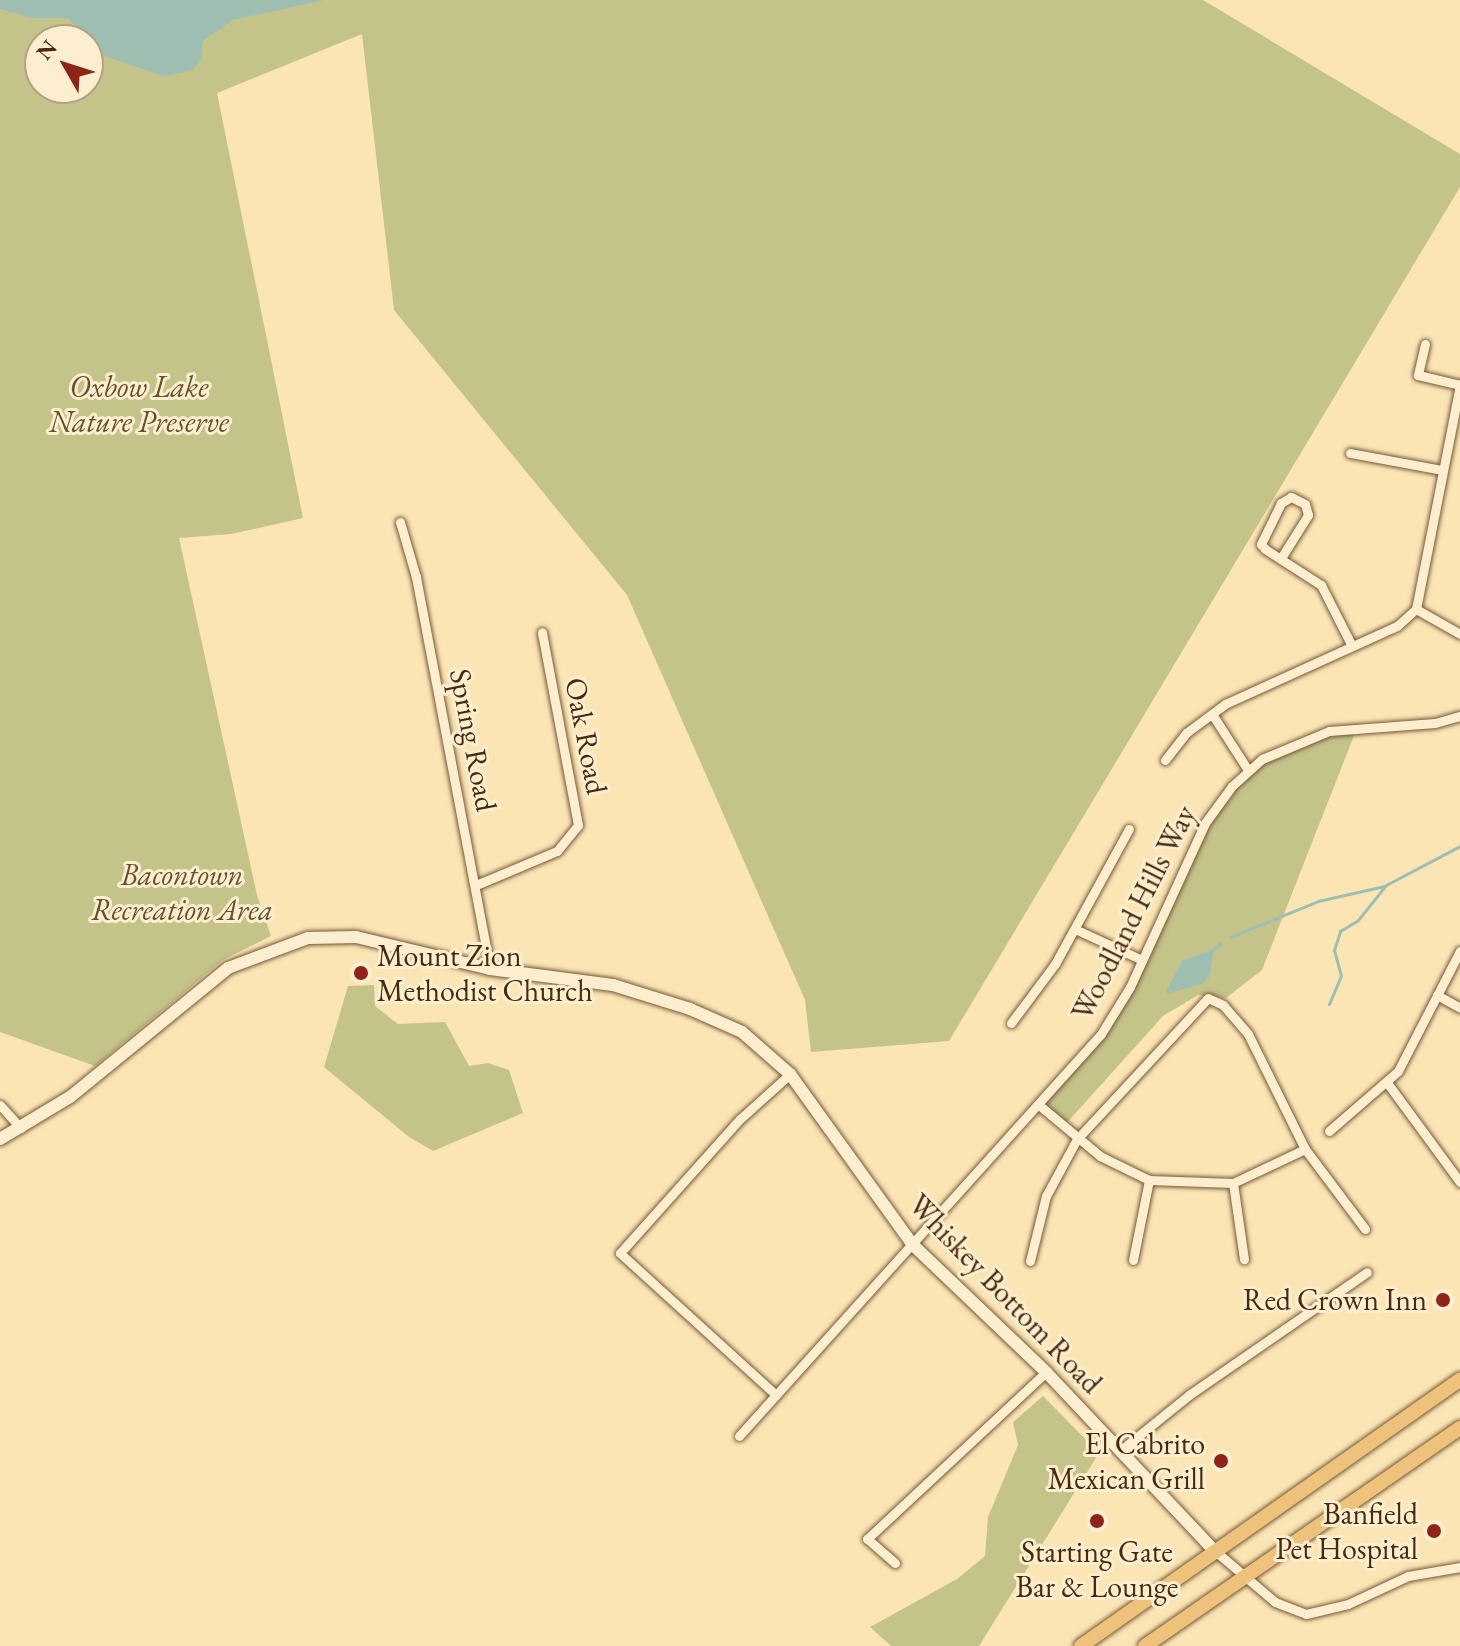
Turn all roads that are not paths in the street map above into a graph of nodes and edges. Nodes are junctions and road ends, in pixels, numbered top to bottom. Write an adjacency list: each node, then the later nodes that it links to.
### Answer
1 (1425, 344): 2 (street)
2 (1460, 385): 3 (street)
3 (1449, 436): 4 (street); 6 (street)
4 (1460, 438)
5 (1350, 453): 6 (street)
6 (1442, 470): 9 (street)
7 (400, 522): 18 (street, Spring Road)
8 (1281, 558): 8 (street); 12 (street)
9 (1416, 609): 11 (street); 12 (street)
10 (542, 632): 18 (street, Oak Road)
11 (1460, 634)
12 (1352, 646): 13 (street)
13 (1212, 714): 15 (street); 16 (street)
14 (1460, 716): 16 (street, Woodland Hills Way)
15 (1165, 760)
16 (1248, 770): 21 (street, Woodland Hills Way)
17 (1129, 829): 19 (street)
18 (476, 885): 22 (street, Spring Road)
19 (1075, 929): 21 (street); 25 (street)
20 (1460, 951): 23 (street)
21 (1142, 960): 29 (street, Woodland Hills Way)
22 (490, 969): 26 (street, Whiskey Bottom Road); 30 (street, Whiskey Bottom Road)
23 (1437, 995): 24 (street); 27 (street)
24 (1460, 1008)
25 (1011, 1023)
26 (790, 1074): 39 (street, Whiskey Bottom Road); 46 (street)
27 (1388, 1084): 31 (street); 36 (street)
28 (0, 1105): 30 (street)
29 (1039, 1105): 33 (street); 39 (street, Woodland Hills Way)
30 (21, 1128): 32 (street, Whiskey Bottom Road)
31 (1329, 1131)
32 (2, 1133)
33 (1077, 1139): 34 (street); 35 (street); 42 (street)
34 (1305, 1149): 37 (street); 38 (street)
35 (1149, 1180): 37 (street); 41 (street)
36 (1460, 1182)
37 (1233, 1183): 40 (street)
38 (1365, 1229)
39 (912, 1244): 44 (street, Whiskey Bottom Road); 46 (street, Woodland Hills Way)
40 (1244, 1259)
41 (1133, 1260)
42 (1030, 1261)
43 (1367, 1272): 49 (street)
44 (1046, 1372): 49 (street, Whiskey Bottom Road); 51 (street)
45 (1460, 1380): 50 (main road)
46 (776, 1395): 48 (street, Woodland Hills Way)
47 (1460, 1428): 53 (main road)
48 (739, 1436)
49 (1121, 1450): 50 (street, Whiskey Bottom Road)
50 (1214, 1550): 53 (street); 54 (main road)
51 (895, 1563)
52 (1460, 1567): 53 (street)
53 (1242, 1577): 55 (main road)
54 (1081, 1646)
55 (1145, 1646)

